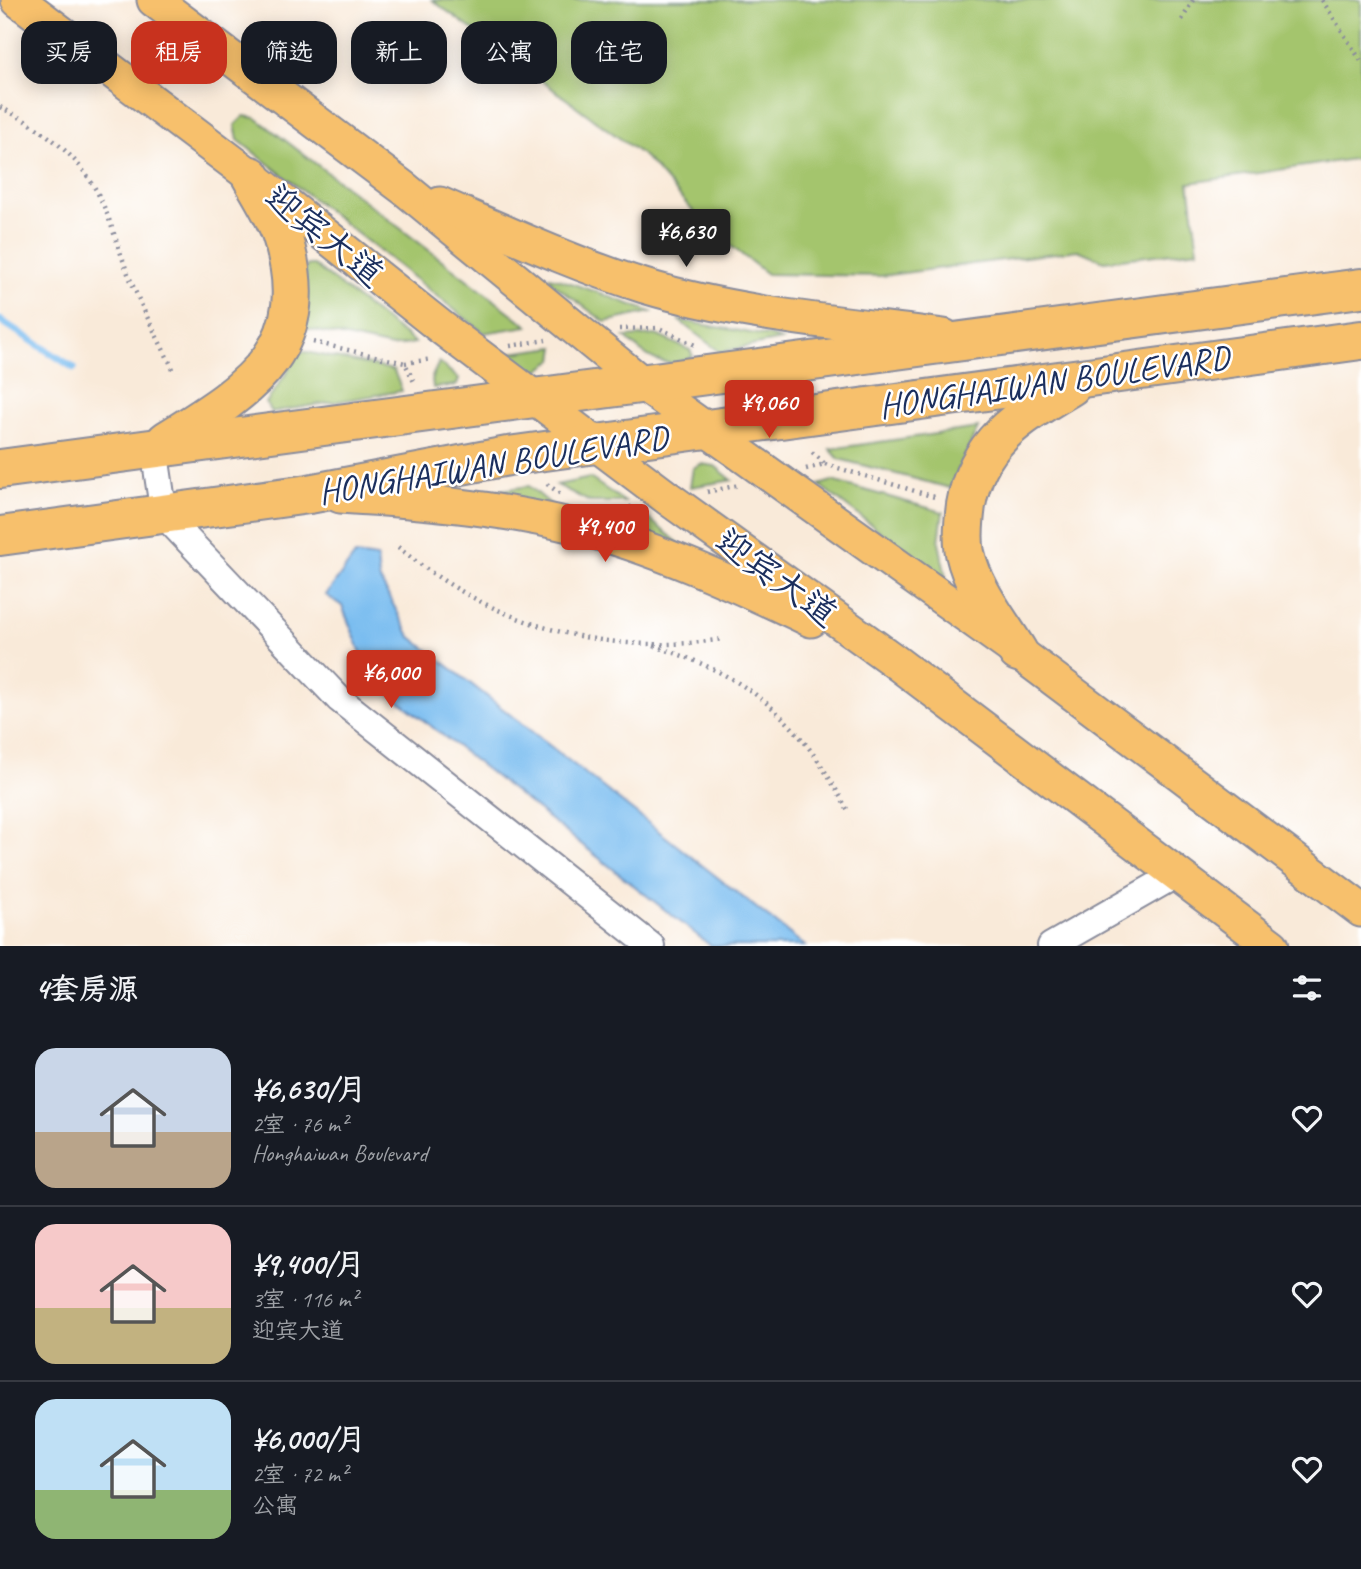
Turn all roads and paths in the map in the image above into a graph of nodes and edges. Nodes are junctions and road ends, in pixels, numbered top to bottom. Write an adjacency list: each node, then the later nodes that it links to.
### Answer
1 (18, 0): 8 (main road, 迎宾大道)
2 (154, 0): 9 (main road)
3 (1193, 0): 5 (path)
4 (1322, 0): 6 (path)
5 (1182, 20)
6 (1361, 61)
7 (0, 107): 20 (path)
8 (251, 176): 24 (main road, 迎宾大道); 27 (highway)
9 (405, 189): 14 (main road); 22 (main road)
10 (1361, 288): 14 (highway, HONGHAIWAN BOULEVARD)
11 (615, 330): 17 (path)
12 (301, 339): 19 (path)
13 (550, 340): 16 (path)
14 (970, 340): 22 (highway, HONGHAIWAN BOULEVARD)
15 (1361, 340): 21 (highway, HONGHAIWAN BOULEVARD)
16 (502, 347)
17 (700, 348)
18 (432, 359): 19 (path)
19 (405, 363): 23 (path)
20 (173, 369)
21 (1084, 377): 25 (highway, HONGHAIWAN BOULEVARD); 41 (highway)
22 (643, 384): 24 (highway, HONGHAIWAN BOULEVARD); 25 (main road)
23 (420, 394)
24 (538, 399): 26 (main road, 迎宾大道); 27 (highway, HONGHAIWAN BOULEVARD)
25 (707, 429): 26 (highway, HONGHAIWAN BOULEVARD); 41 (main road)
26 (601, 445): 33 (highway, HONGHAIWAN BOULEVARD); 42 (main road, 迎宾大道)
27 (154, 448): 30 (highway, HONGHAIWAN BOULEVARD); 36 (street)
28 (809, 449): 29 (path)
29 (825, 464): 31 (path); 35 (path)
30 (0, 468)
31 (802, 470)
32 (740, 484): 34 (path)
33 (309, 494): 36 (highway, HONGHAIWAN BOULEVARD); 42 (main road)
34 (696, 495)
35 (946, 500)
36 (164, 515): 37 (highway, HONGHAIWAN BOULEVARD); 46 (street)
37 (0, 537)
38 (398, 547): 40 (path)
39 (723, 639): 40 (path)
40 (646, 644): 43 (path)
41 (1018, 652): 45 (main road)
42 (893, 660): 44 (main road, 迎宾大道)
43 (849, 813)
44 (1177, 874): 47 (street); 48 (main road, 迎宾大道)
45 (1361, 911)
46 (650, 946)
47 (1051, 946)
48 (1272, 946)

